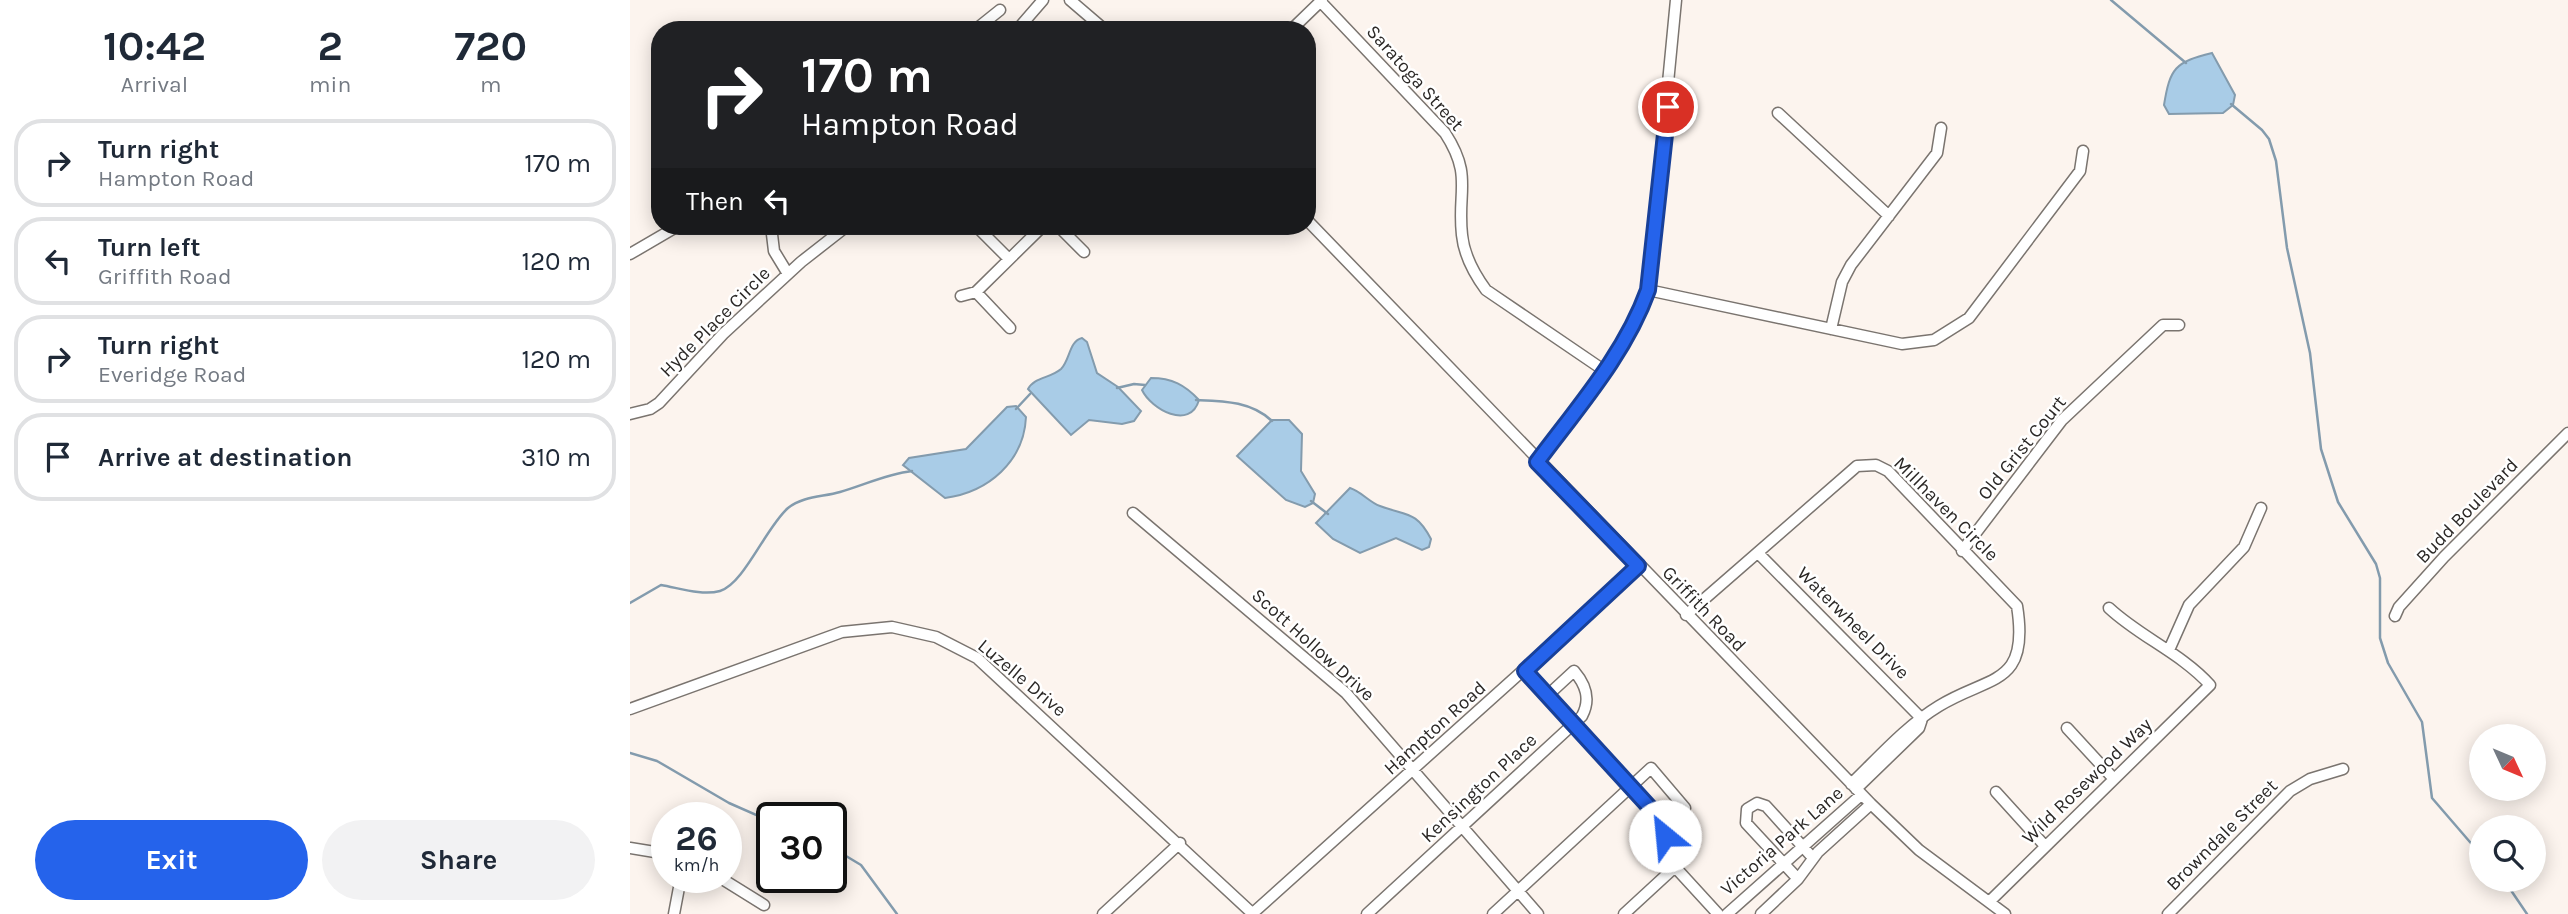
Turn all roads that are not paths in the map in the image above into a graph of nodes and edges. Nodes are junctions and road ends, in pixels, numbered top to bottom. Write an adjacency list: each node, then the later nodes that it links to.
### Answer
1 (1043, 0): 7 (street)
2 (1070, 0): 8 (street)
3 (1676, 0): 25 (street)
4 (1322, 1): 9 (street); 31 (street, Saratoga Street)
5 (1000, 10): 6 (street)
6 (986, 21)
7 (1025, 21)
8 (1094, 21)
9 (1301, 21)
10 (1779, 113): 13 (street)
11 (1941, 128): 13 (street)
12 (2083, 151): 30 (street)
13 (1889, 216): 30 (street)
14 (1316, 229): 34 (street, Griffith Road)
15 (663, 235): 22 (street)
16 (772, 235): 24 (street, Hyde Place Circle)
17 (836, 235): 24 (street, Hyde Place Circle)
18 (985, 235): 23 (street)
19 (1034, 235): 23 (street)
20 (1067, 235): 21 (street)
21 (1084, 252)
22 (630, 254)
23 (1009, 259): 26 (street)
24 (788, 274): 32 (street, Hyde Place Circle)
25 (1648, 290): 30 (street); 31 (street)
26 (976, 292): 27 (street); 29 (street)
27 (961, 296)
28 (2179, 325): 37 (street, Old Grist Court)
29 (1010, 328)
30 (1831, 330)
31 (1605, 371): 34 (street)
32 (630, 414)
33 (2568, 433): 42 (street, Budd Boulevard)
34 (1537, 462): 39 (street, Griffith Road)
35 (2261, 508): 43 (street)
36 (1133, 513): 51 (street, Scott Hollow Drive)
37 (1962, 551): 38 (street, Millhaven Circle); 47 (street, Millhaven Circle)
38 (1758, 553): 41 (street, Millhaven Circle); 47 (street, Waterwheel Drive)
39 (1638, 566): 41 (street, Griffith Road); 44 (street, Hampton Road)
40 (2109, 608): 43 (street)
41 (1686, 615): 54 (street, Griffith Road)
42 (2395, 617)
43 (2169, 650): 52 (street, Wild Rosewood Way)
44 (1525, 671): 45 (street); 51 (street, Hampton Road)
45 (1548, 695): 48 (street); 48 (street, Kensington Place)
46 (630, 709): 59 (street, Luzelle Drive)
47 (1922, 719): 54 (street, Millhaven Circle)
48 (1574, 723): 53 (street); 57 (street, Kensington Place)
49 (2067, 729): 52 (street)
50 (2343, 769): 84 (street, Browndale Street)
51 (1414, 770): 57 (street, Scott Hollow Drive); 75 (street, Hampton Road)
52 (2114, 779): 60 (street, Wild Rosewood Way)
53 (1632, 786): 58 (street); 58 (street); 69 (street)
54 (1856, 789): 56 (street, Griffith Road); 61 (street, Victoria Park Lane)
55 (1996, 792): 60 (street)
56 (1871, 804): 64 (street, Victoria Park Lane); 71 (street, Griffith Road)
57 (1463, 827): 69 (street, Scott Hollow Drive); 76 (street, Kensington Place)
58 (1662, 828): 66 (street)
59 (1180, 843): 74 (street); 75 (street, Luzelle Drive)
60 (2045, 846): 71 (street, Wild Rosewood Way)
61 (1804, 847): 64 (street); 65 (street, Victoria Park Lane); 65 (street)
62 (630, 848): 63 (street)
63 (651, 851)
64 (1813, 858): 67 (street, Victoria Park Lane)
65 (1783, 863): 67 (street); 81 (street, Victoria Park Lane)
66 (1675, 867): 79 (street); 80 (street)
67 (1798, 879): 82 (street, Victoria Park Lane)
68 (742, 891): 72 (street)
69 (1518, 891): 77 (street); 78 (street, Scott Hollow Drive)
70 (678, 893): 73 (street)
71 (1989, 902): 83 (street, Griffith Road)
72 (764, 905)
73 (674, 914)
74 (1103, 914)
75 (1253, 914)
76 (1367, 914)
77 (1493, 914)
78 (1538, 914)
79 (1624, 914)
80 (1718, 914)
81 (1727, 914)
82 (1761, 914)
83 (2005, 914)
84 (2168, 914)

